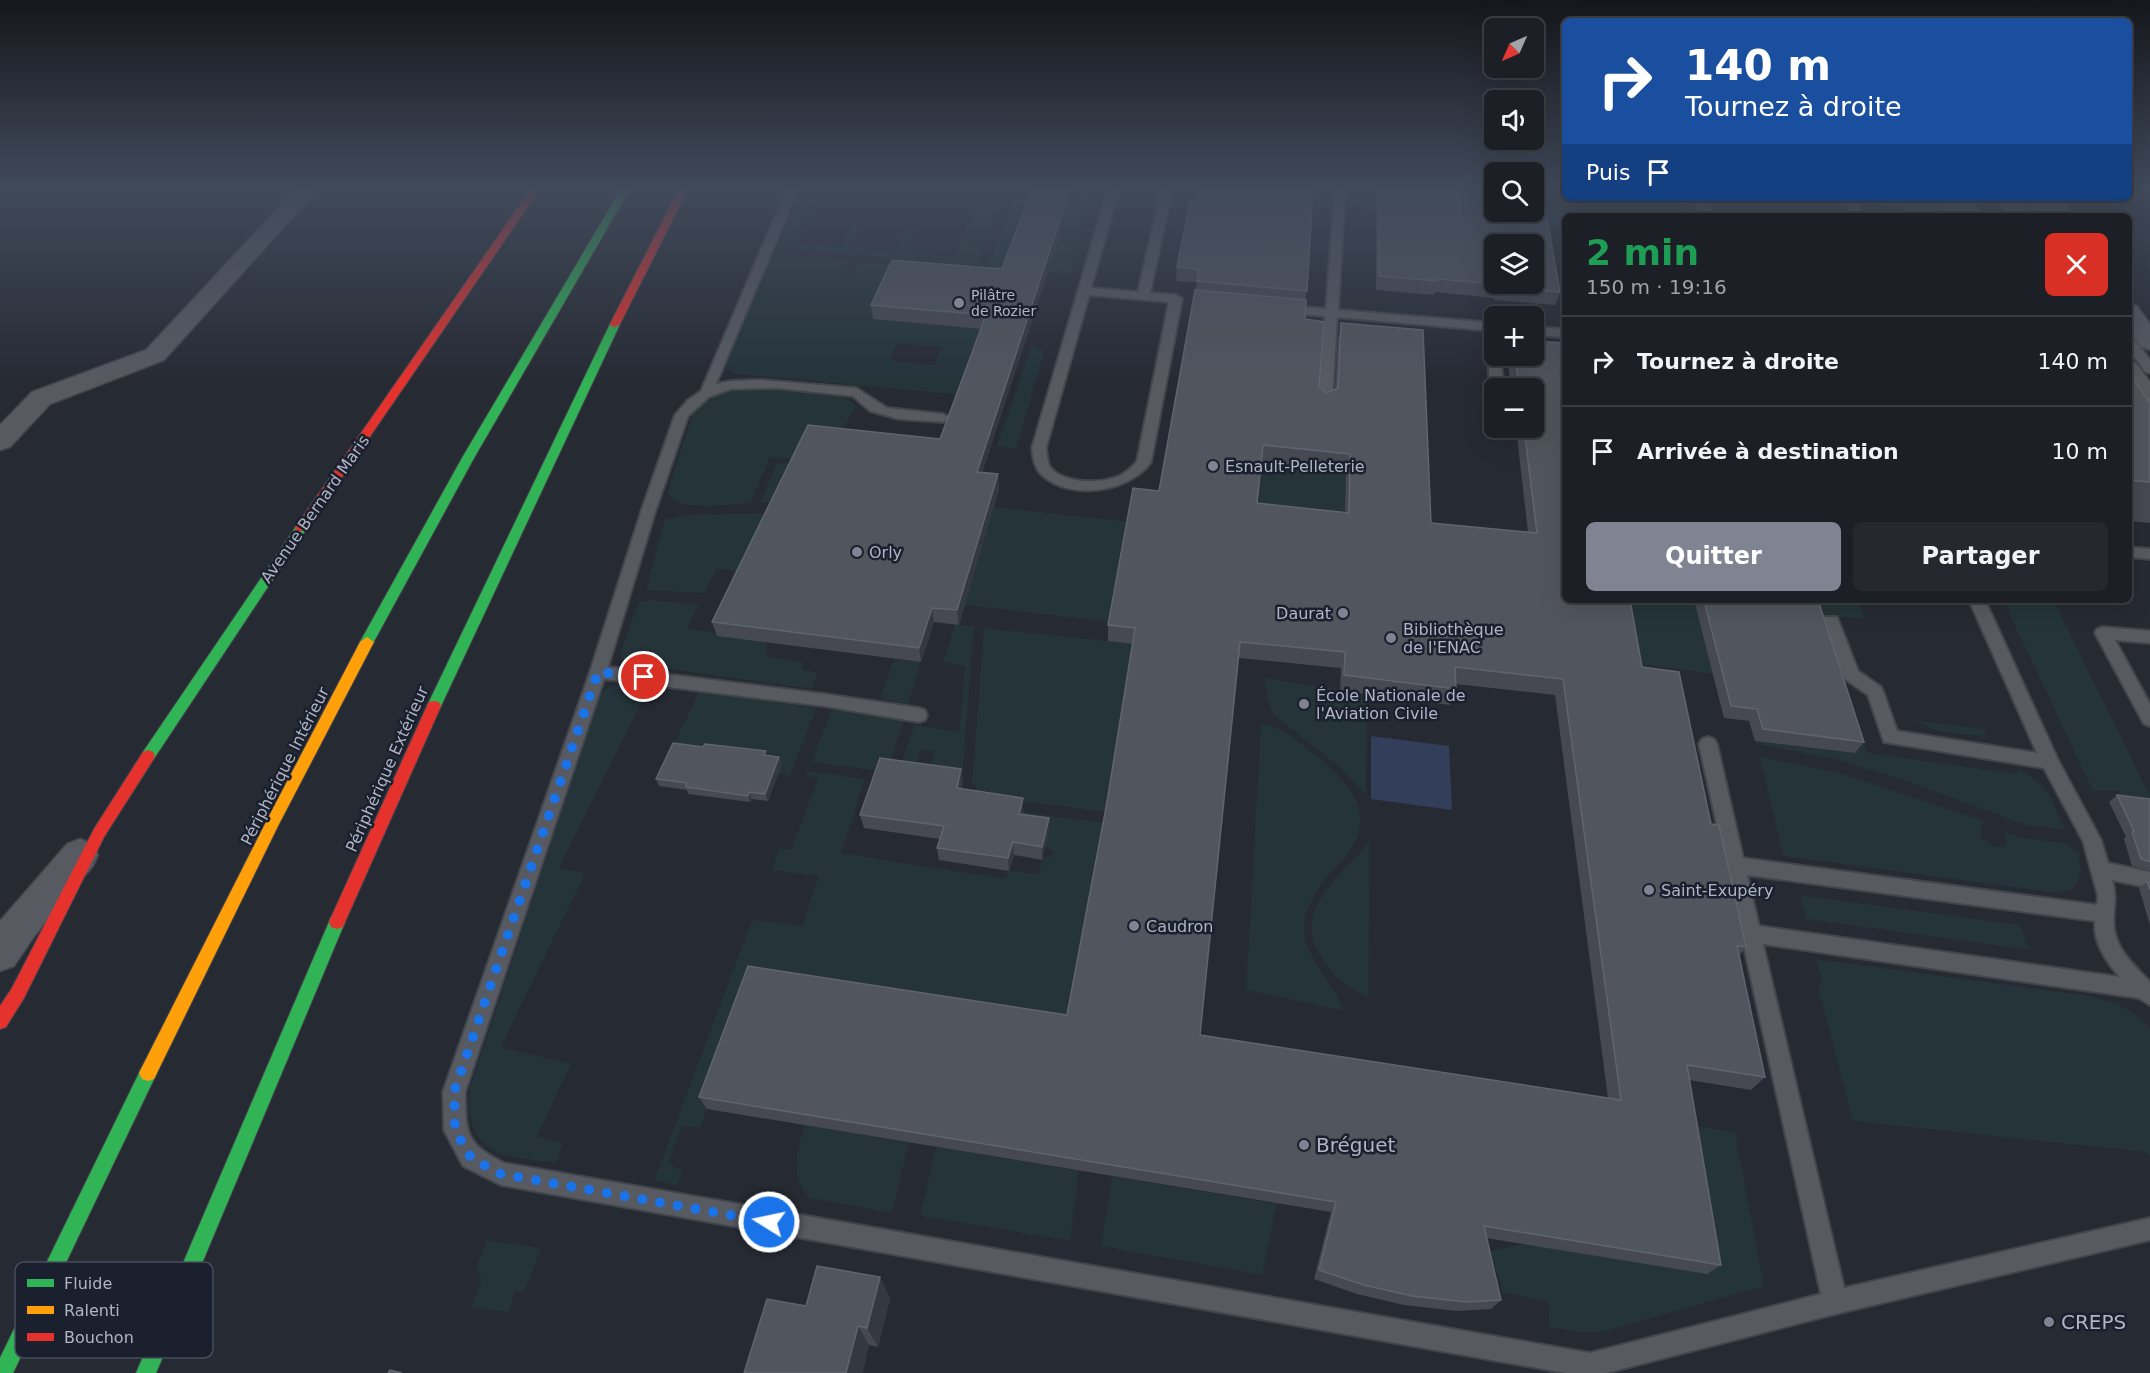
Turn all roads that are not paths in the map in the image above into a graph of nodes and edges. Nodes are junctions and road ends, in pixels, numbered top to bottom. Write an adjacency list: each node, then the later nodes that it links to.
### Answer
1 (249, 253): 23 (street)
2 (491, 253): 35 (main road, Avenue Bernard Maris)
3 (589, 253): 45 (main road, Périphérique Intérieur)
4 (651, 253): 46 (main road, Périphérique Extérieur)
5 (766, 253): 19 (lane)
6 (1096, 253): 9 (lane)
7 (1153, 253): 10 (lane)
8 (1336, 253): 12 (lane)
9 (1085, 291): 10 (lane); 10 (lane)
10 (1143, 297)
11 (1276, 308): 12 (lane)
12 (1332, 313): 13 (lane); 21 (lane)
13 (1484, 326)
14 (2139, 329): 17 (lane)
15 (1544, 332): 16 (lane)
16 (1562, 333)
17 (2150, 369)
18 (2132, 375): 20 (street)
19 (707, 391): 22 (lane); 29 (lane)
20 (2150, 401)
21 (1325, 404)
22 (942, 418)
23 (0, 441)
24 (2132, 552): 25 (lane)
25 (2150, 554)
26 (1978, 603): 34 (lane)
27 (1831, 621): 34 (lane)
28 (2150, 637): 30 (lane)
29 (598, 672): 31 (lane); 47 (lane)
30 (2144, 696): 32 (lane)
31 (919, 716)
32 (2150, 719)
33 (1708, 744): 36 (lane)
34 (2050, 762): 37 (lane)
35 (99, 833): 41 (street, Avenue Bernard Maris); 43 (main road, Avenue Bernard Maris)
36 (1735, 865): 39 (lane); 40 (lane)
37 (2101, 870): 38 (lane); 39 (lane)
38 (2150, 879)
39 (2104, 914): 42 (lane)
40 (1751, 934): 42 (lane); 47 (lane)
41 (0, 953)
42 (2147, 993)
43 (0, 1021)
44 (2150, 1229): 47 (lane)
45 (56, 1262)
46 (192, 1262)
47 (1835, 1302)
48 (15, 1348): 50 (main road, Périphérique Intérieur)
49 (152, 1358): 51 (main road, Périphérique Extérieur)
50 (3, 1373)
51 (146, 1373)

